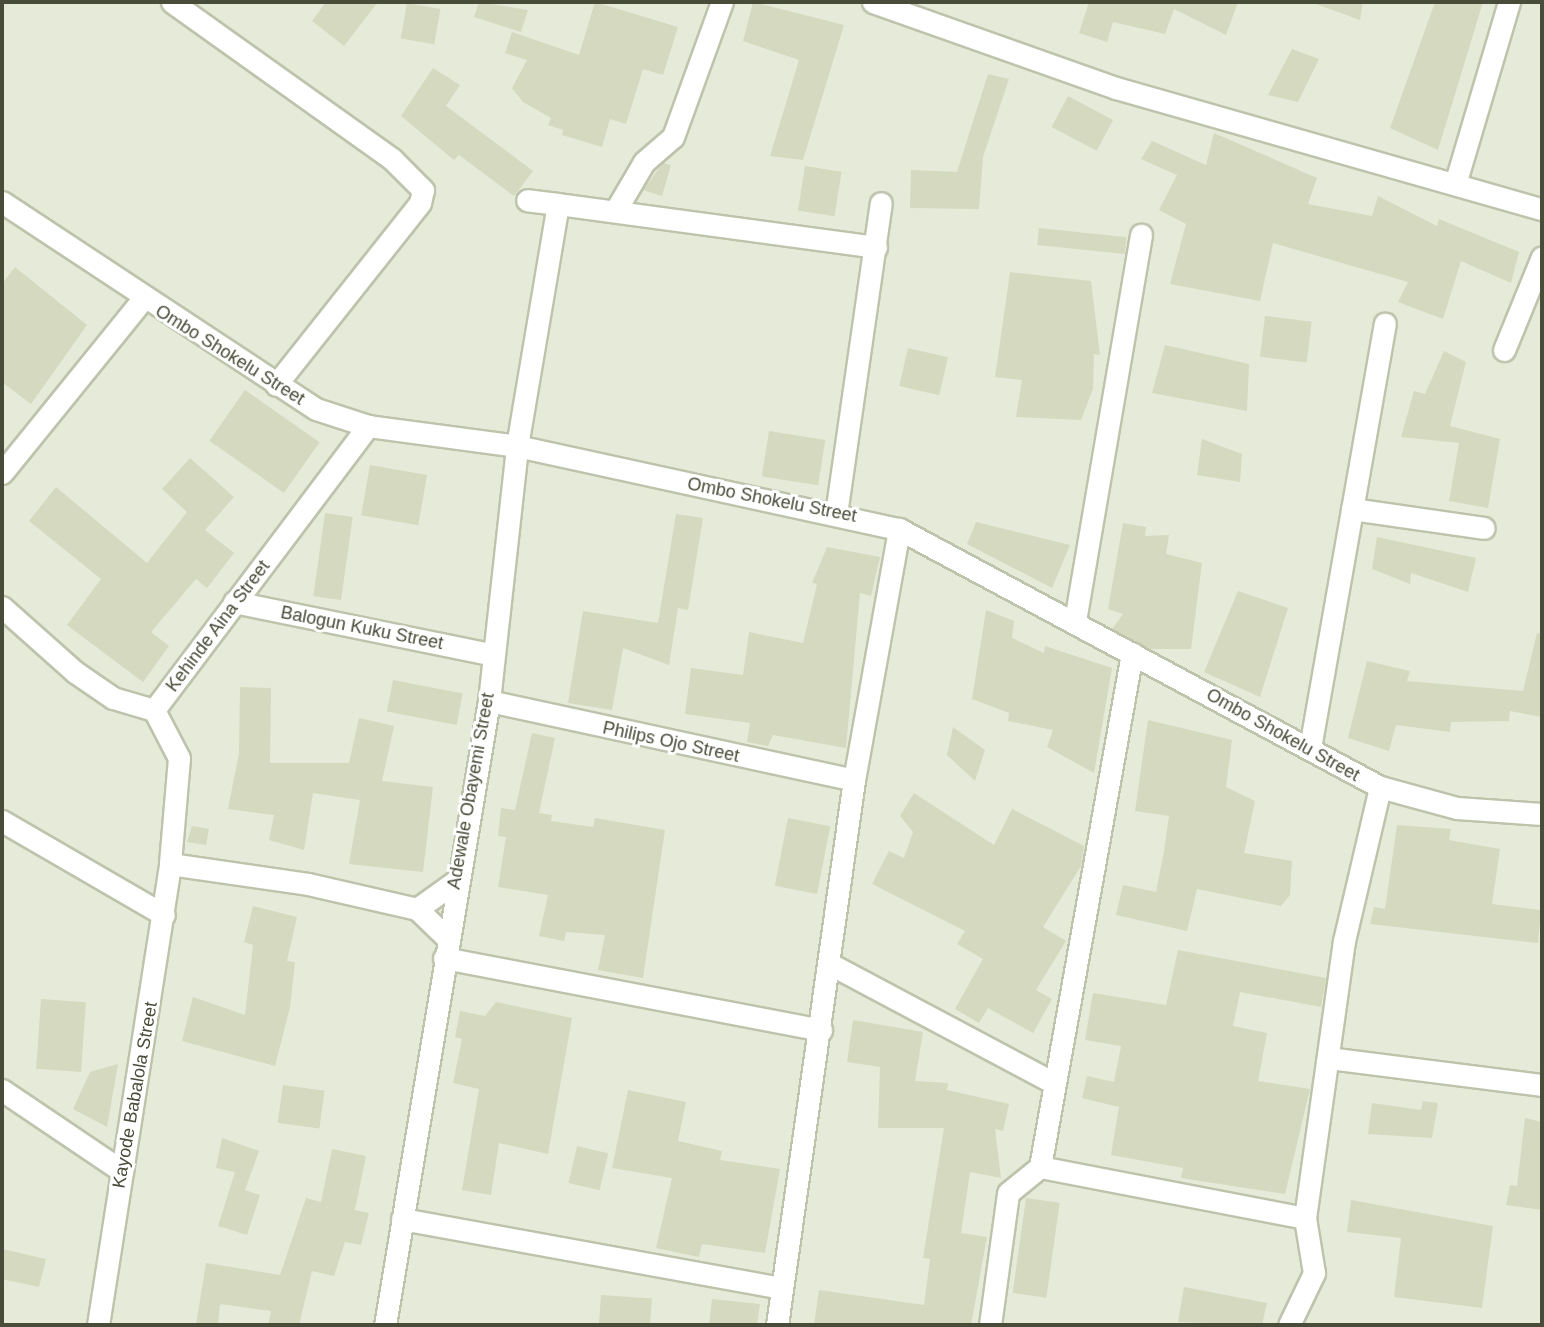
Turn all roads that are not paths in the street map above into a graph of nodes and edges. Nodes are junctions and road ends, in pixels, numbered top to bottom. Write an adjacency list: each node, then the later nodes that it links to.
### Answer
1 (172, 2): 19 (street)
2 (722, 2): 11 (street)
3 (873, 2): 5 (street)
4 (1509, 2): 6 (street)
5 (901, 6): 6 (street)
6 (1456, 181): 12 (street)
7 (527, 200): 9 (street)
8 (2, 201): 16 (street, Ombo Shokelu Street)
9 (558, 204): 11 (street); 21 (street, Adewale Obayemi Street)
10 (881, 204): 14 (street)
11 (617, 208): 14 (street)
12 (1542, 209)
13 (1141, 235): 29 (street)
14 (876, 247): 24 (street)
15 (1542, 257): 18 (street)
16 (142, 300): 19 (street, Ombo Shokelu Street); 22 (street)
17 (1385, 324): 23 (street)
18 (1504, 350)
19 (276, 384): 20 (street, Ombo Shokelu Street)
20 (368, 426): 21 (street, Ombo Shokelu Street); 27 (street, Kehinde Aina Street)
21 (517, 446): 24 (street, Ombo Shokelu Street); 31 (street, Adewale Obayemi Street)
22 (2, 473)
23 (1352, 509): 25 (street); 34 (street)
24 (836, 514): 26 (street, Ombo Shokelu Street)
25 (1484, 528)
26 (899, 529): 29 (street, Ombo Shokelu Street); 35 (street)
27 (234, 602): 31 (street, Balogun Kuku Street); 33 (street, Kehinde Aina Street)
28 (2, 607): 33 (street, Kehinde Aina Street)
29 (1074, 621): 30 (street, Ombo Shokelu Street)
30 (1132, 653): 34 (street, Ombo Shokelu Street); 48 (street)
31 (490, 654): 32 (street, Adewale Obayemi Street)
32 (489, 701): 35 (street, Philips Ojo Street); 40 (street, Adewale Obayemi Street)
33 (153, 710): 39 (street, Kayode Babalola Street)
34 (1311, 748): 36 (street, Ombo Shokelu Street)
35 (854, 780): 45 (street)
36 (1380, 787): 37 (street, Ombo Shokelu Street); 47 (street)
37 (1542, 814)
38 (2, 821): 42 (street)
39 (170, 864): 41 (street); 42 (street, Kayode Babalola Street)
40 (456, 881): 41 (street); 43 (street, Adewale Obayemi Street)
41 (418, 909): 43 (street)
42 (164, 915): 52 (street, Kayode Babalola Street)
43 (446, 937): 44 (street, Adewale Obayemi Street)
44 (444, 958): 46 (street); 54 (street, Adewale Obayemi Street)
45 (830, 964): 46 (street); 48 (street)
46 (821, 1030): 55 (street)
47 (1328, 1058): 49 (street); 53 (street)
48 (1052, 1082): 51 (street)
49 (1542, 1085)
50 (2, 1090): 52 (street)
51 (1040, 1167): 53 (street); 59 (street)
52 (122, 1171): 56 (street, Kayode Babalola Street)
53 (1306, 1218): 60 (street)
54 (402, 1219): 55 (street); 57 (street, Adewale Obayemi Street)
55 (781, 1289): 58 (street)
56 (98, 1325)
57 (385, 1325)
58 (777, 1325)
59 (990, 1325)
60 (1289, 1325)

